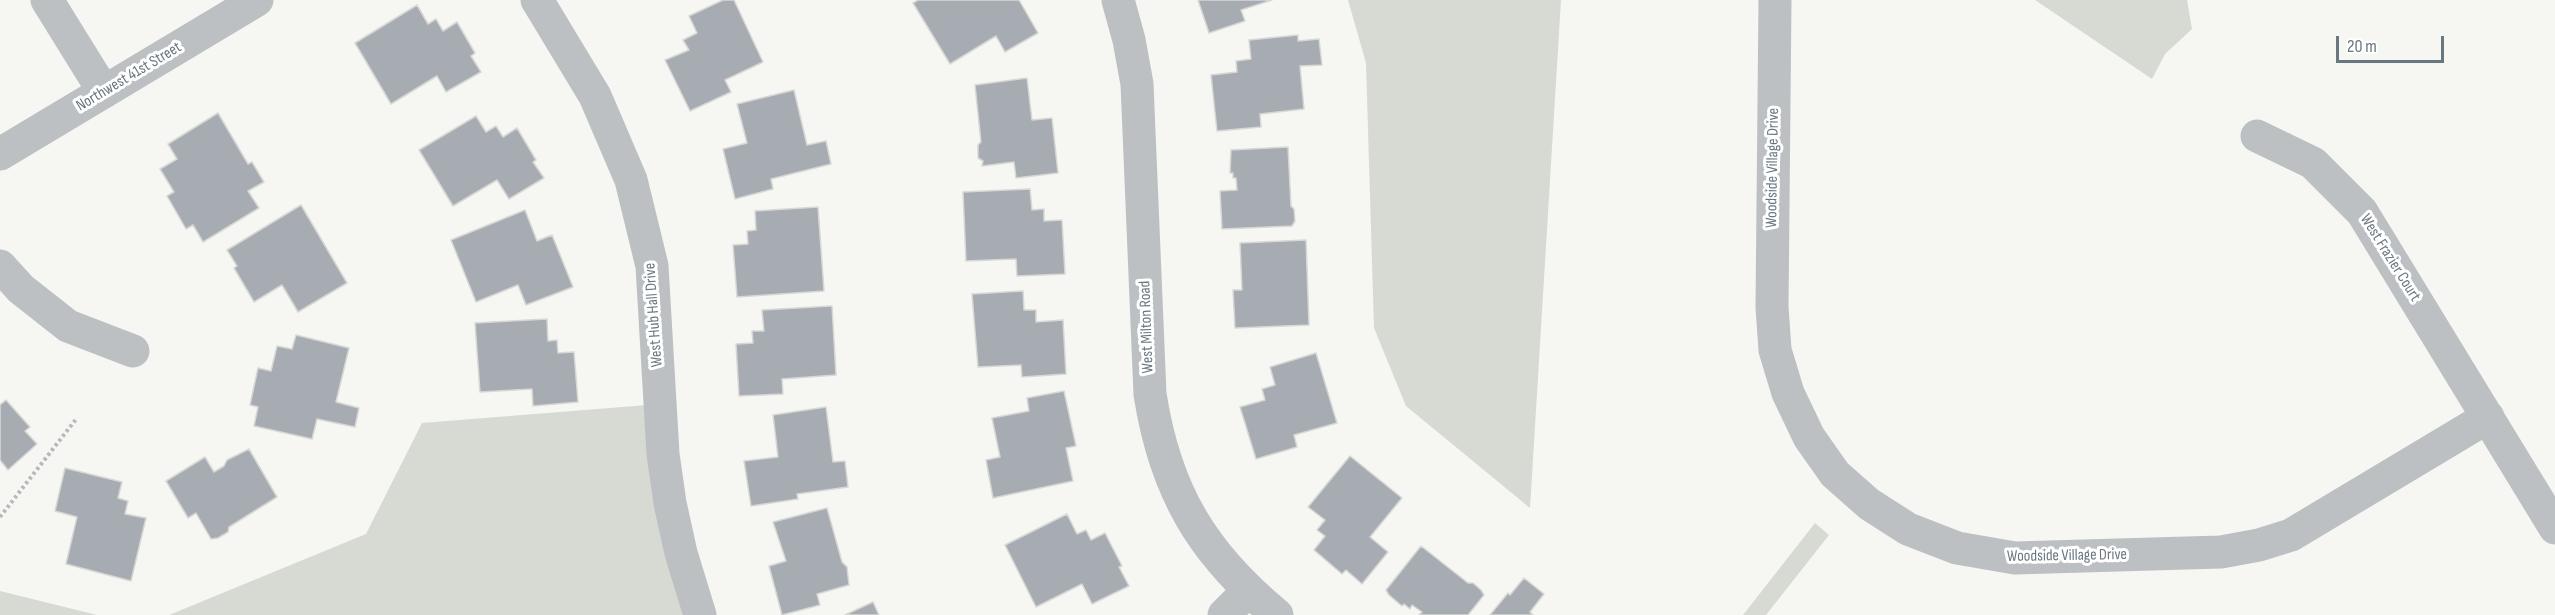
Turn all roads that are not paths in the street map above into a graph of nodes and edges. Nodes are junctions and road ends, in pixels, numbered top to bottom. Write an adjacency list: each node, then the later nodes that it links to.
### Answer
1 (47, 0): 6 (street)
2 (257, 0): 6 (street, Northwest 41st Street)
3 (537, 0): 14 (street, West Hub Hall Drive)
4 (1118, 0): 13 (street, West Milton Road)
5 (1775, 0): 11 (street, Woodside Village Drive)
6 (104, 92): 8 (street, Northwest 41st Street)
7 (2257, 136): 11 (street, West Frazier Court)
8 (0, 154)
9 (0, 266): 10 (street)
10 (133, 351)
11 (2488, 417): 12 (street, West Frazier Court)
12 (2555, 528)
13 (1248, 591): 15 (street); 16 (street, West Milton Road)
14 (700, 615)
15 (1224, 615)
16 (1277, 615)

